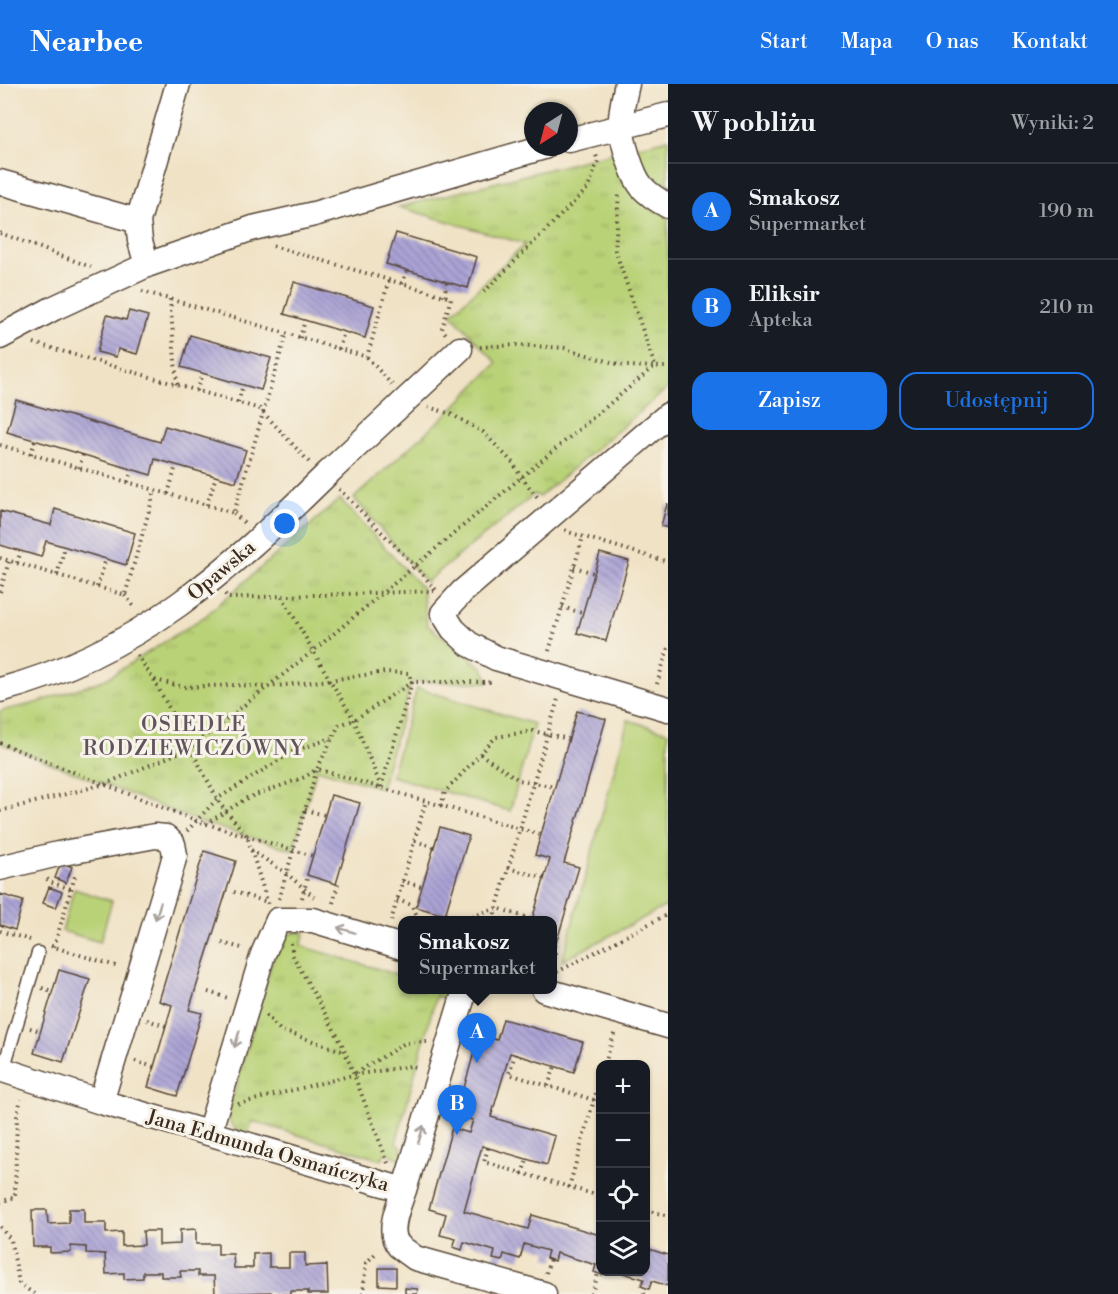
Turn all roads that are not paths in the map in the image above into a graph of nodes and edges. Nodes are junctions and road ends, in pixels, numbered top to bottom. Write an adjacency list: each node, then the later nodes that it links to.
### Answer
1 (178, 84): 9 (street)
2 (627, 84): 4 (street)
3 (668, 115): 4 (street)
4 (621, 126): 5 (street); 8 (street)
5 (580, 136)
6 (524, 153): 10 (street)
7 (0, 182): 9 (street)
8 (668, 206)
9 (138, 221): 10 (street)
10 (128, 274): 11 (street)
11 (8, 332)
12 (460, 349): 14 (street, Opawska)
13 (668, 415): 15 (street)
14 (0, 690)
15 (660, 707)
16 (0, 868): 23 (street, one-way to 23)
17 (393, 945): 24 (street, one-way to 24)
18 (43, 949): 22 (lane)
19 (464, 994): 25 (street, one-way to 19)
20 (557, 994): 21 (street)
21 (668, 1026)
22 (2, 1070): 23 (street, Jana Edmunda Osmańczyka)
23 (101, 1102): 24 (street, Jana Edmunda Osmańczyka)
24 (209, 1133): 25 (street, Jana Edmunda Osmańczyka)
25 (404, 1190): 26 (street, Jana Edmunda Osmańczyka)
26 (544, 1294)

